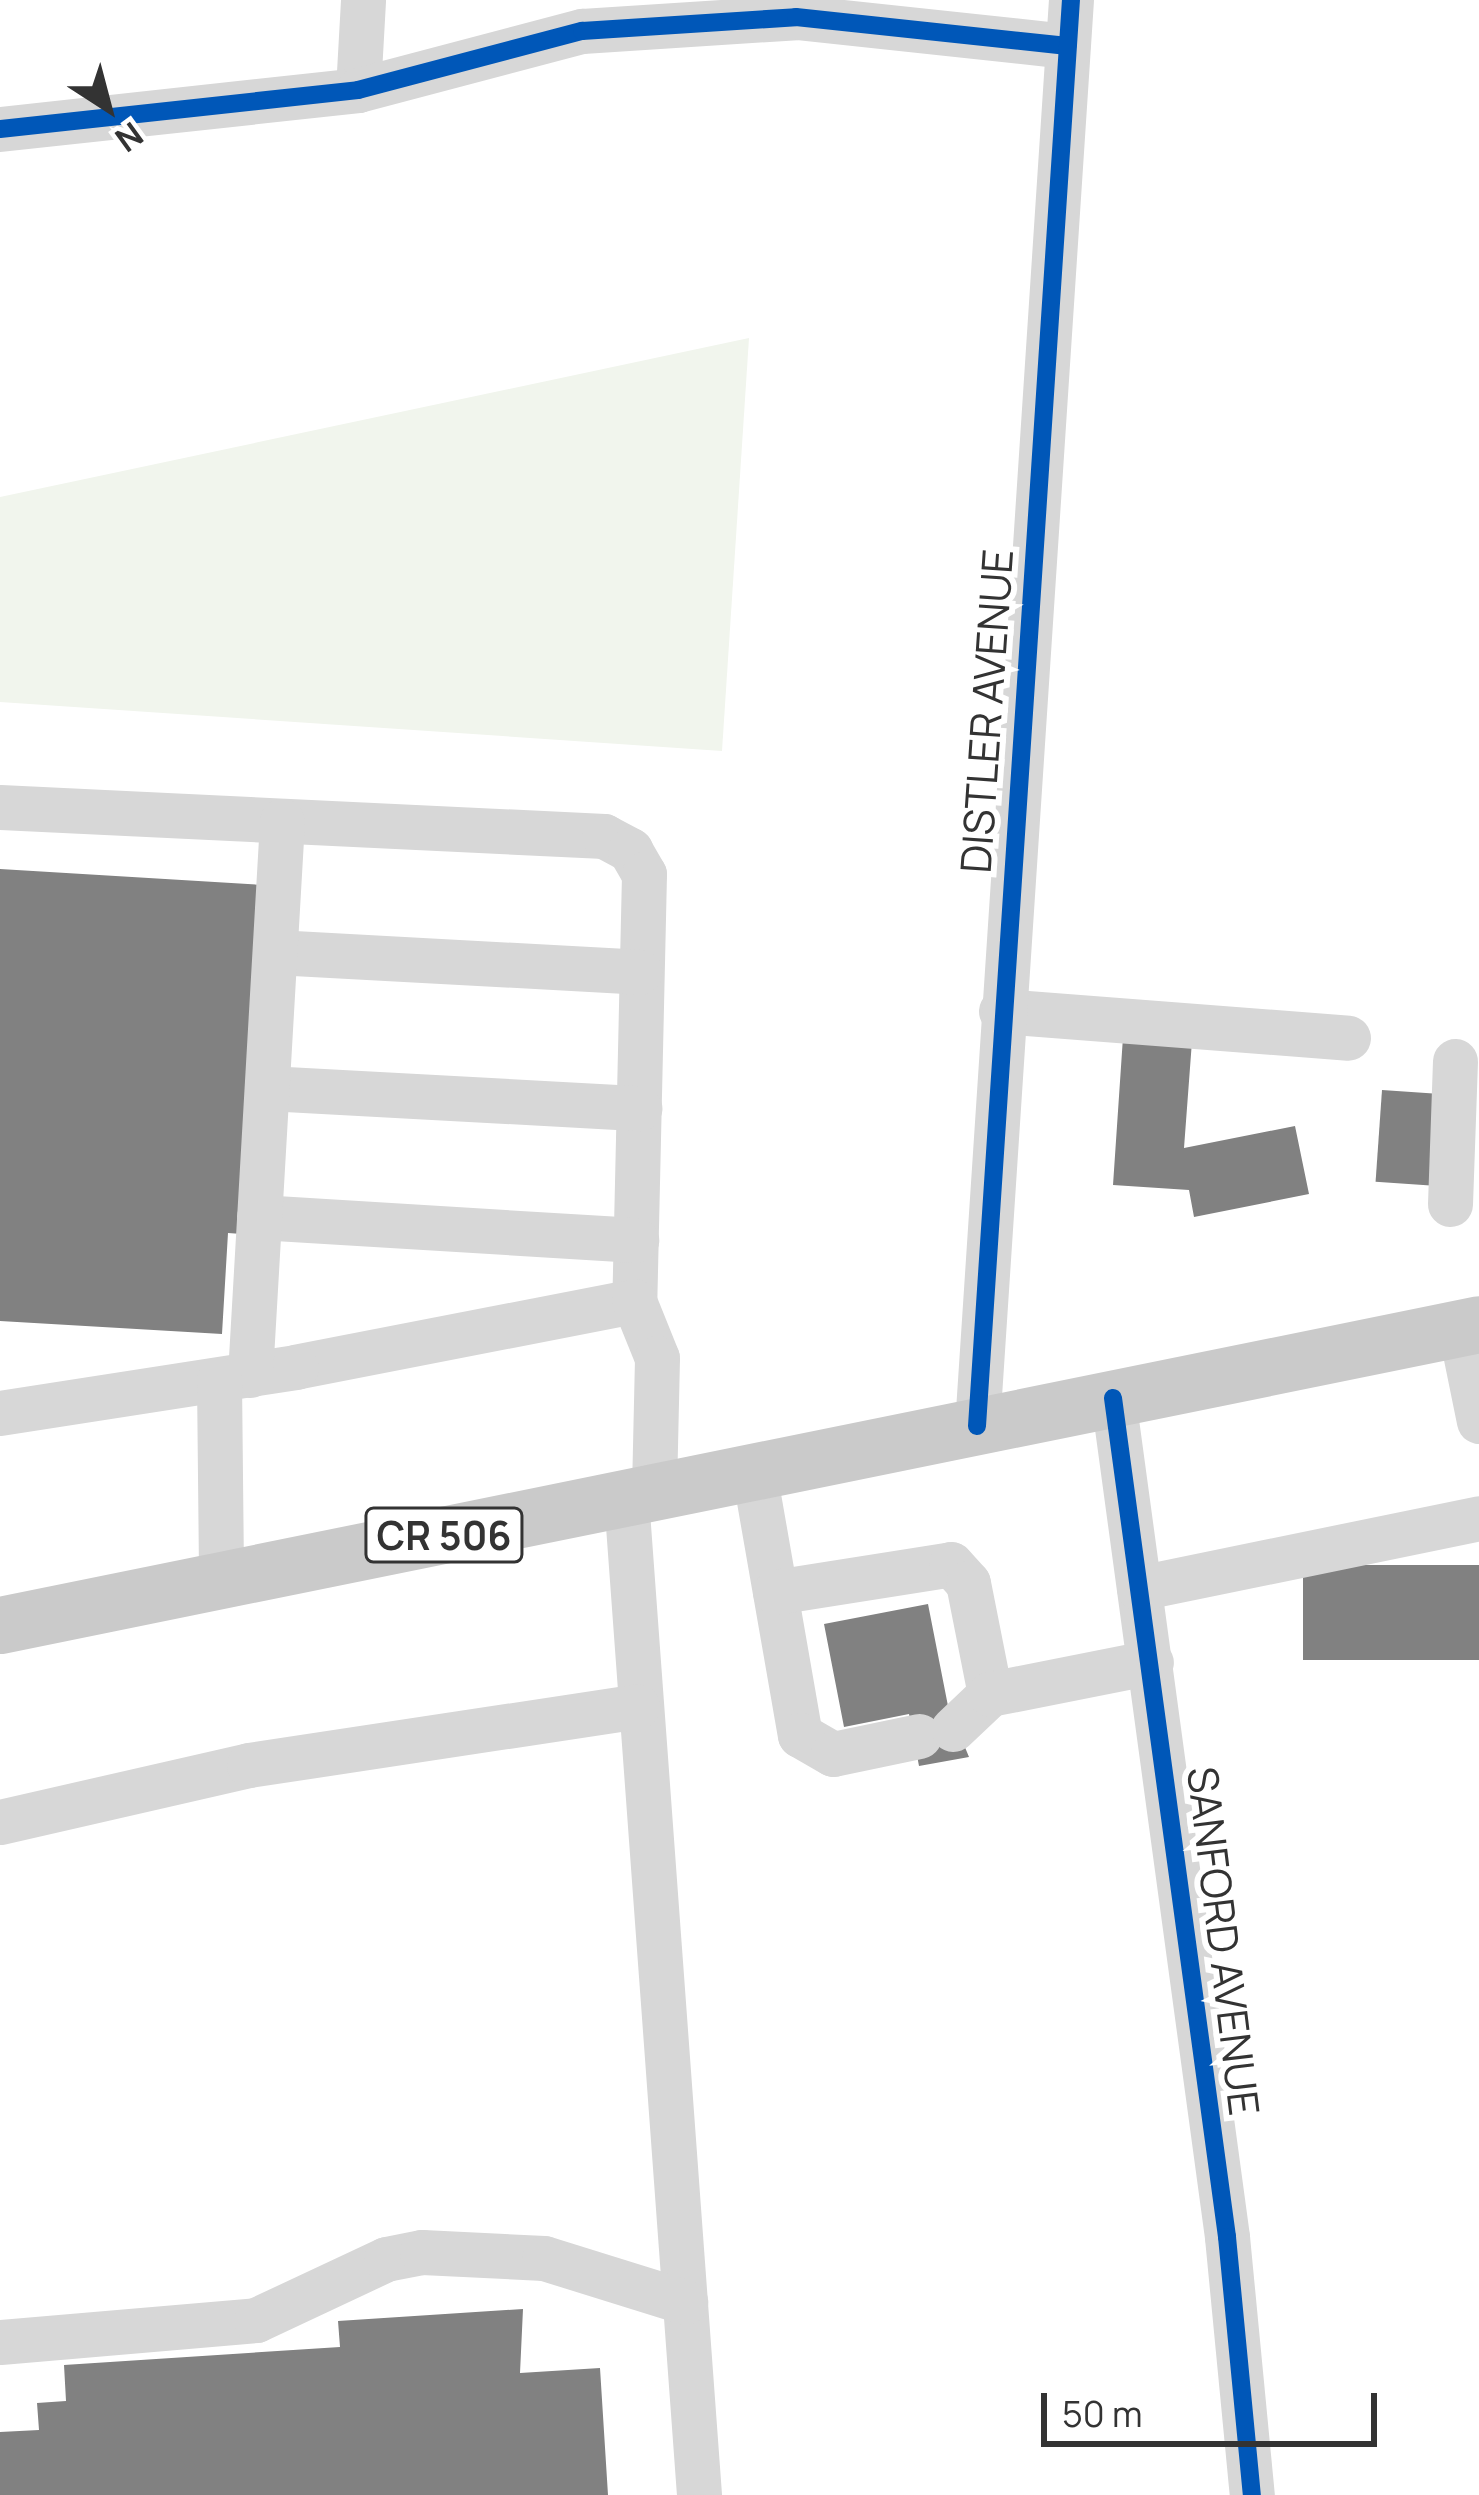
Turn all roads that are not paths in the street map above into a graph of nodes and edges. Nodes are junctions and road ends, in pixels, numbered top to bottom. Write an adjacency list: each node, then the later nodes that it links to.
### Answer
1 (363, 0): 4 (street)
2 (1071, 0): 3 (street, DISTLER AVENUE)
3 (1067, 46): 4 (street); 10 (street, DISTLER AVENUE)
4 (358, 90): 5 (street)
5 (0, 129)
6 (0, 807): 7 (street)
7 (282, 820): 8 (street); 9 (street)
8 (274, 952): 9 (street); 13 (street)
9 (639, 972): 14 (street)
10 (1001, 1011): 11 (street); 24 (street, DISTLER AVENUE)
11 (1348, 1038)
12 (1454, 1060): 15 (street)
13 (267, 1088): 14 (street); 16 (street)
14 (639, 1108): 17 (street)
15 (1450, 1204)
16 (259, 1217): 17 (street); 20 (street)
17 (636, 1240): 18 (street)
18 (634, 1301): 20 (street); 26 (street)
19 (1470, 1326): 21 (main road, CR 506); 23 (street)
20 (235, 1377): 22 (street); 28 (street)
21 (1113, 1398): 24 (main road, CR 506); 29 (street, SANFORD AVENUE)
22 (0, 1413)
23 (1479, 1421)
24 (977, 1426): 25 (main road, CR 506)
25 (754, 1472): 26 (main road, CR 506); 30 (street)
26 (640, 1495): 28 (main road, CR 506); 34 (street)
27 (1479, 1518): 29 (street)
28 (221, 1580): 31 (main road, CR 506)
29 (1138, 1588): 32 (street, SANFORD AVENUE)
30 (776, 1592): 33 (street); 33 (street)
31 (0, 1625)
32 (1151, 1662): 33 (street); 39 (street, SANFORD AVENUE)
33 (990, 1694)
34 (638, 1706): 35 (street); 36 (street)
35 (0, 1822)
36 (685, 2302): 37 (street); 38 (street)
37 (0, 2342)
38 (699, 2495)
39 (1252, 2495)

